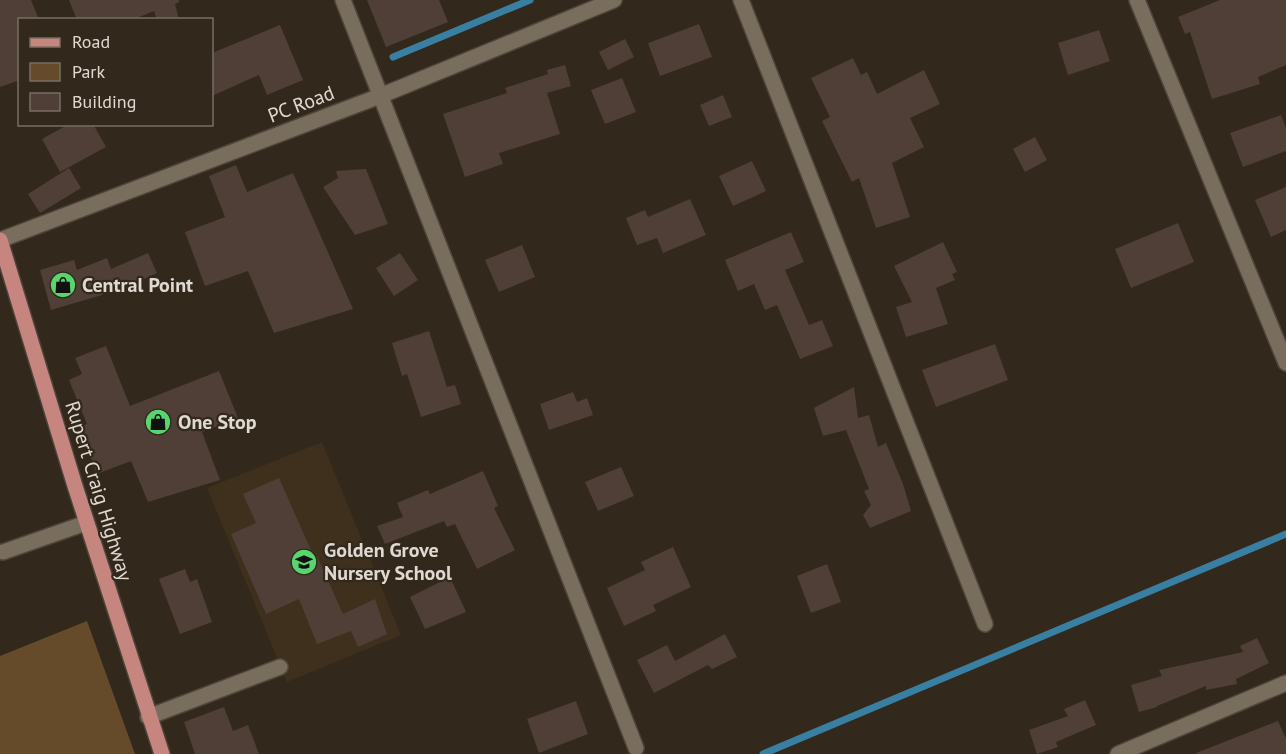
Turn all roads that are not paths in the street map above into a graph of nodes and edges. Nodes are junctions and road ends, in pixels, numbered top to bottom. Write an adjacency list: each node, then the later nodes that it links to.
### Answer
1 (343, 0): 5 (street)
2 (614, 0): 5 (street, PC Road)
3 (741, 0): 10 (street)
4 (1137, 0): 7 (street)
5 (380, 96): 6 (street, PC Road); 14 (street)
6 (0, 240): 8 (main road, Rupert Craig Highway)
7 (1286, 363)
8 (86, 523): 9 (street); 13 (main road, Rupert Craig Highway)
9 (3, 552)
10 (986, 624)
11 (280, 667): 13 (street)
12 (1286, 683): 16 (street)
13 (148, 717): 15 (main road, Rupert Craig Highway)
14 (636, 748)
15 (162, 754)
16 (1118, 754)

